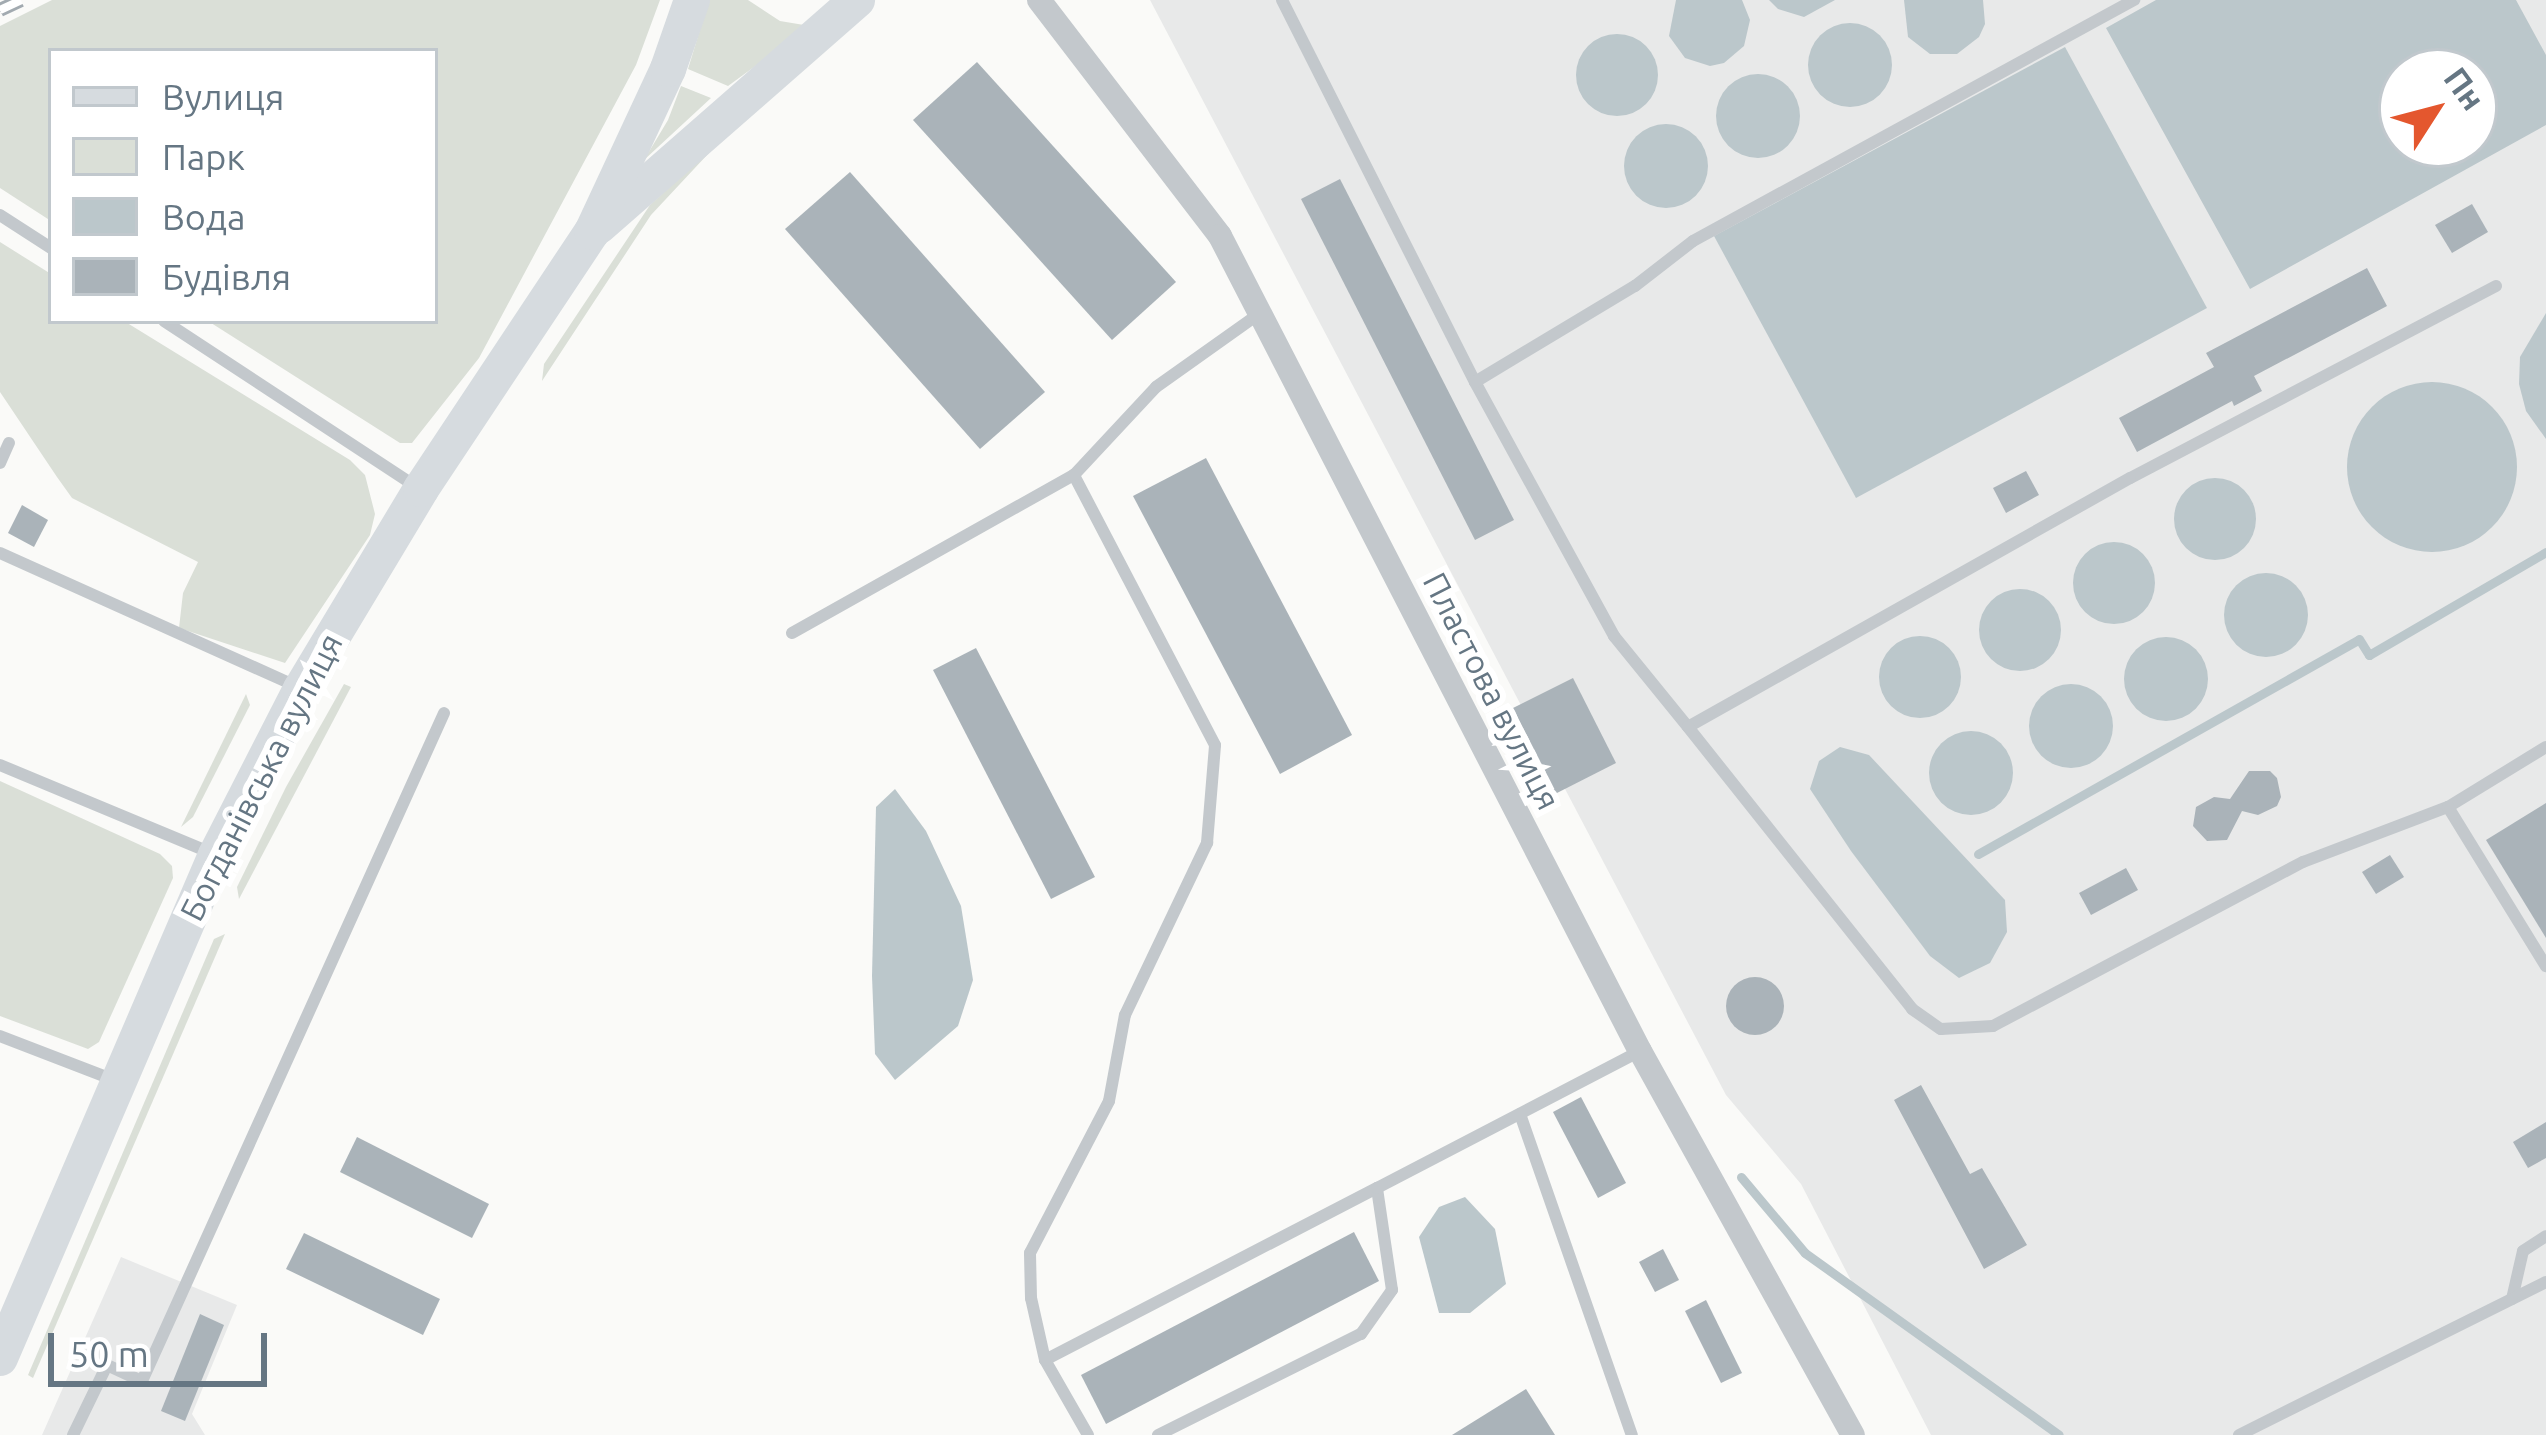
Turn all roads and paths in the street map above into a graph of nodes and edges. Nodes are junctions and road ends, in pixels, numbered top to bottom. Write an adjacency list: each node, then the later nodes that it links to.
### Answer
1 (692, 0): 7 (main road, Богданівська вулиця)
2 (856, 0): 7 (main road, Богданівська вулиця)
3 (1282, 0): 12 (lane)
4 (2134, 0): 12 (lane)
5 (1046, 2): 10 (street, Пластова вулиця)
6 (0, 215): 8 (lane)
7 (592, 232): 16 (main road, Богданівська вулиця)
8 (48, 246)
9 (2496, 286): 21 (lane)
10 (1261, 312): 15 (lane); 28 (street, Пластова вулиця)
11 (169, 324): 16 (lane)
12 (1475, 382): 21 (lane)
13 (9, 443): 14 (lane)
14 (0, 463)
15 (1074, 475): 18 (lane); 37 (lane)
16 (421, 489): 19 (main road, Богданівська вулиця)
17 (0, 553): 19 (lane)
18 (792, 633)
19 (301, 689): 25 (main road, Богданівська вулиця)
20 (444, 713): 38 (lane)
21 (1688, 728): 24 (lane)
22 (2546, 747): 24 (lane)
23 (0, 765): 25 (lane)
24 (2448, 807): 26 (lane)
25 (216, 855): 29 (main road, Богданівська вулиця)
26 (2546, 966)
27 (0, 1036): 29 (lane)
28 (1640, 1051): 30 (lane); 42 (street, Пластова вулиця)
29 (115, 1081): 35 (main road, Богданівська вулиця)
30 (1520, 1114): 31 (lane); 41 (lane)
31 (1378, 1188): 37 (lane); 40 (lane)
32 (2546, 1236): 34 (lane)
33 (2546, 1282): 34 (lane)
34 (2512, 1299): 43 (lane)
35 (8, 1314): 36 (main road, Богданівська вулиця)
36 (0, 1358)
37 (1046, 1360): 39 (lane)
38 (73, 1435)
39 (1088, 1435)
40 (1158, 1435)
41 (1632, 1435)
42 (1853, 1435)
43 (2239, 1435)

